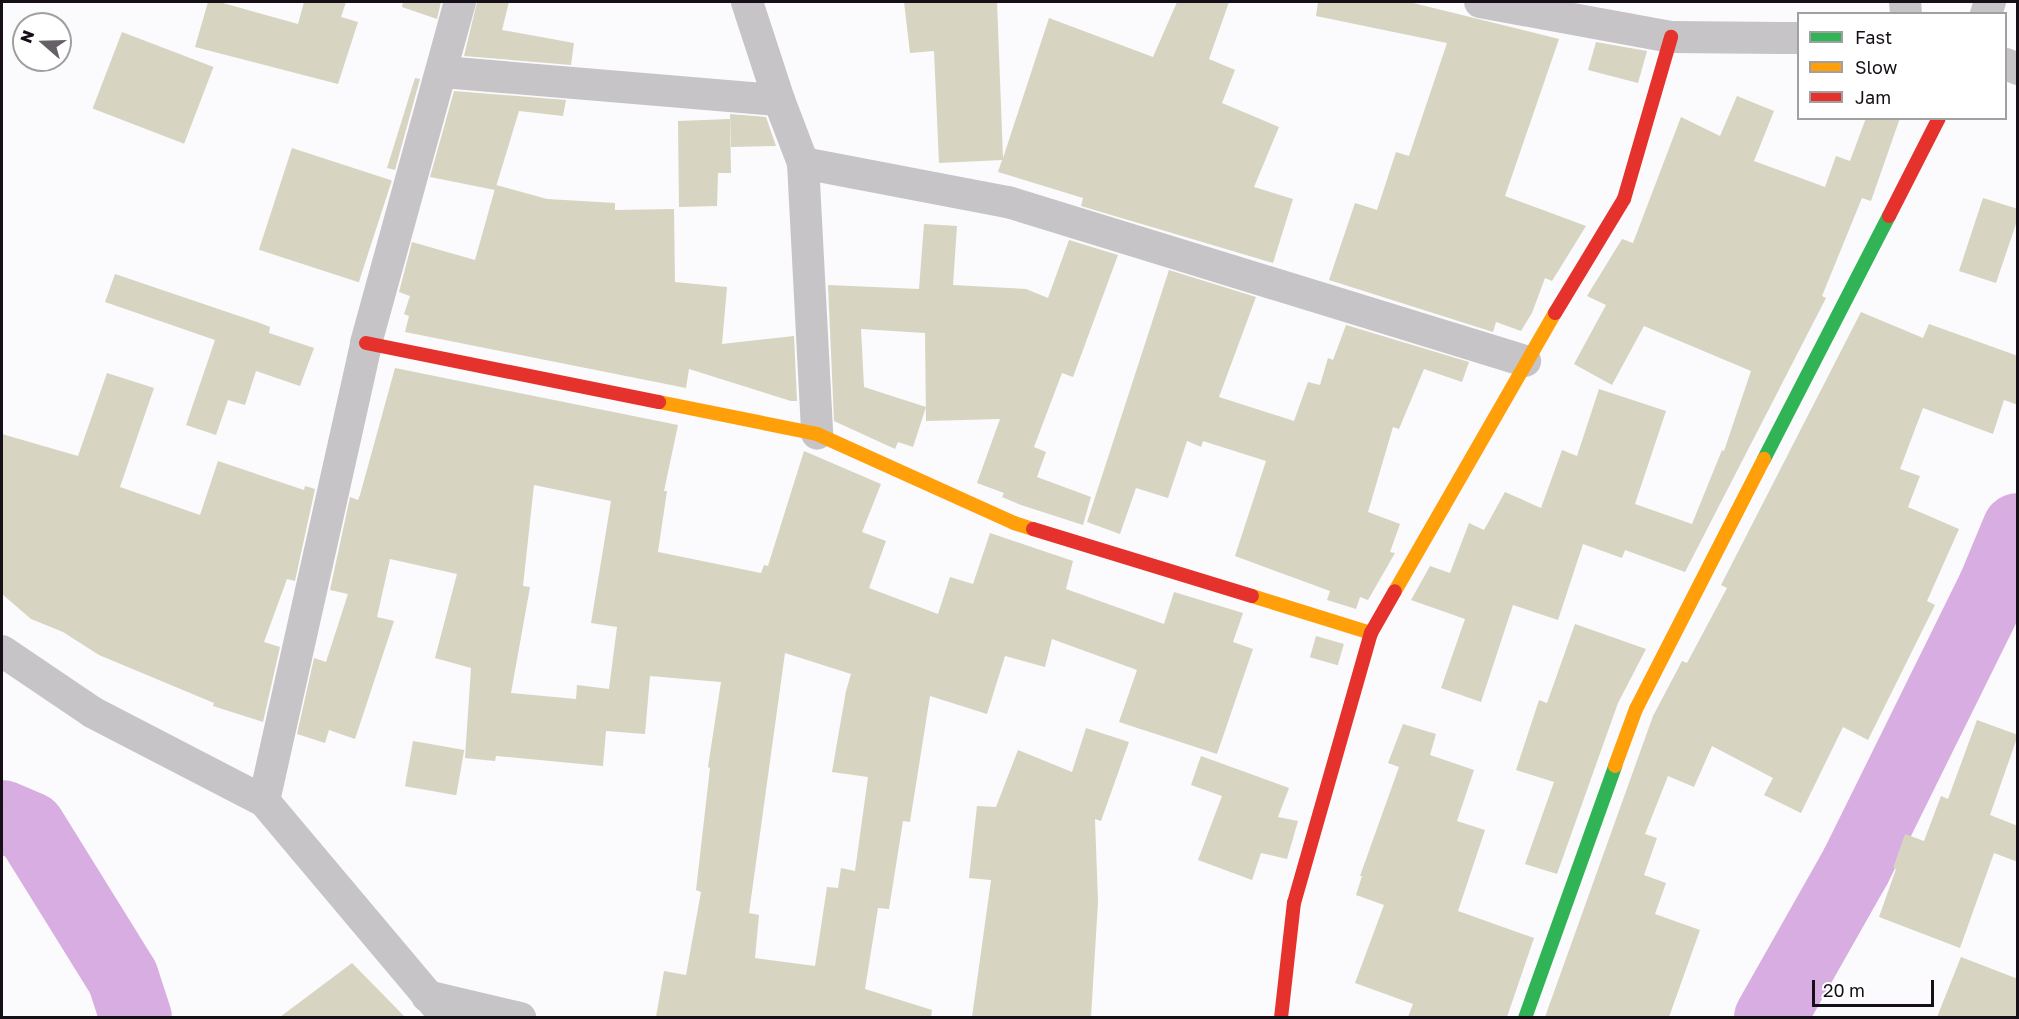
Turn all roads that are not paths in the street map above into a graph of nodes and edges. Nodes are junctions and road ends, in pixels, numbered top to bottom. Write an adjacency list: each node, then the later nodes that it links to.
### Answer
1 (460, 2): 6 (street)
2 (747, 2): 7 (street)
3 (1480, 2): 4 (street)
4 (1671, 37): 5 (street); 11 (street)
5 (1797, 39)
6 (443, 72): 7 (street); 10 (street)
7 (779, 100): 9 (street)
8 (1939, 120): 19 (street)
9 (803, 163): 11 (street); 12 (street)
10 (366, 343): 12 (street); 15 (street)
11 (1525, 361): 13 (street)
12 (818, 434): 13 (street)
13 (1371, 633): 18 (street)
14 (2, 651): 15 (street)
15 (264, 801): 16 (street)
16 (437, 1007): 17 (street)
17 (520, 1017)
18 (1281, 1017)
19 (1525, 1017)

